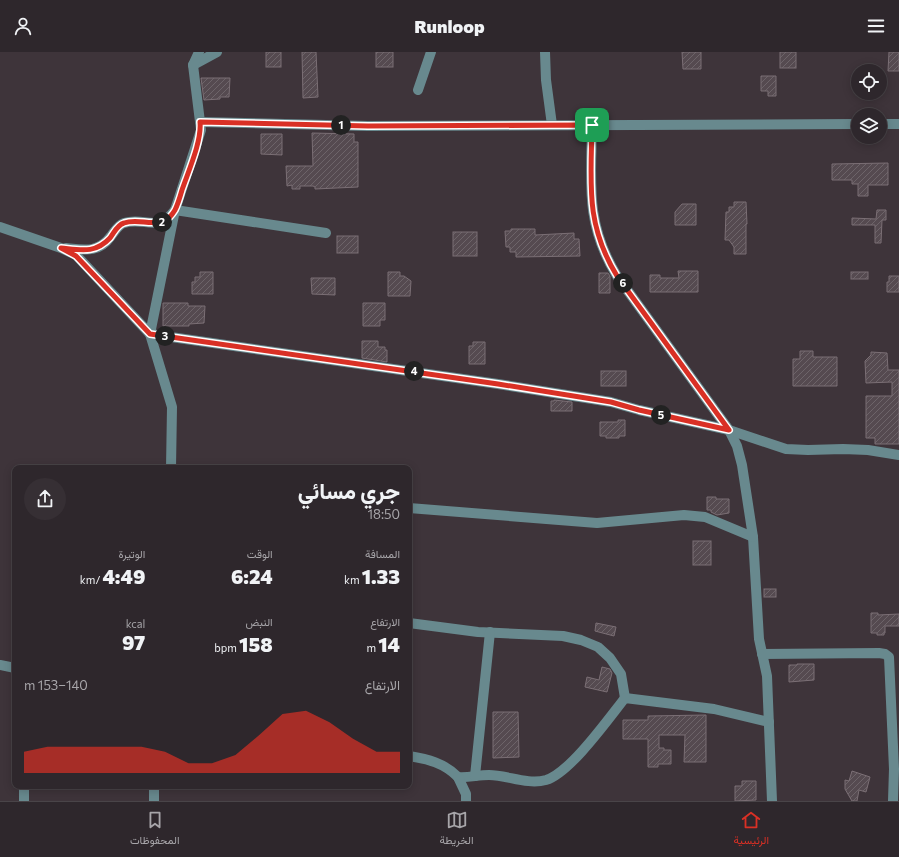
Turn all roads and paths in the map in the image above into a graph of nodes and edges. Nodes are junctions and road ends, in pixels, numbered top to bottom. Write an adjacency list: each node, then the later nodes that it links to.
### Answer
1 (199, 52): 5 (street)
2 (216, 52): 5 (street)
3 (431, 52): 6 (street)
4 (545, 52): 11 (street)
5 (193, 65): 7 (street)
6 (418, 90)
7 (200, 122): 11 (street); 13 (street)
8 (851, 124): 12 (street)
9 (887, 124): 10 (street)
10 (899, 124)
11 (552, 125): 12 (street)
12 (592, 125): 18 (street)
13 (175, 210): 15 (street); 16 (street); 17 (street)
14 (0, 227): 16 (street)
15 (326, 233)
16 (61, 248): 17 (street)
17 (150, 334): 18 (street); 20 (street)
18 (729, 430): 19 (street); 22 (street)
19 (899, 455)
20 (171, 465)
21 (412, 508): 22 (street)
22 (753, 537): 25 (street)
23 (412, 623): 24 (street)
24 (490, 632): 28 (street); 32 (street)
25 (762, 654): 29 (street); 31 (street)
26 (0, 665): 27 (street)
27 (12, 667)
28 (626, 698): 29 (street); 32 (street)
29 (769, 722): 39 (street)
30 (412, 757): 33 (street)
31 (896, 769): 40 (street)
32 (474, 776): 33 (street)
33 (458, 777): 38 (street)
34 (24, 789): 36 (street)
35 (154, 789): 37 (street)
36 (24, 801)
37 (154, 801)
38 (466, 801)
39 (772, 801)
40 (892, 801)

